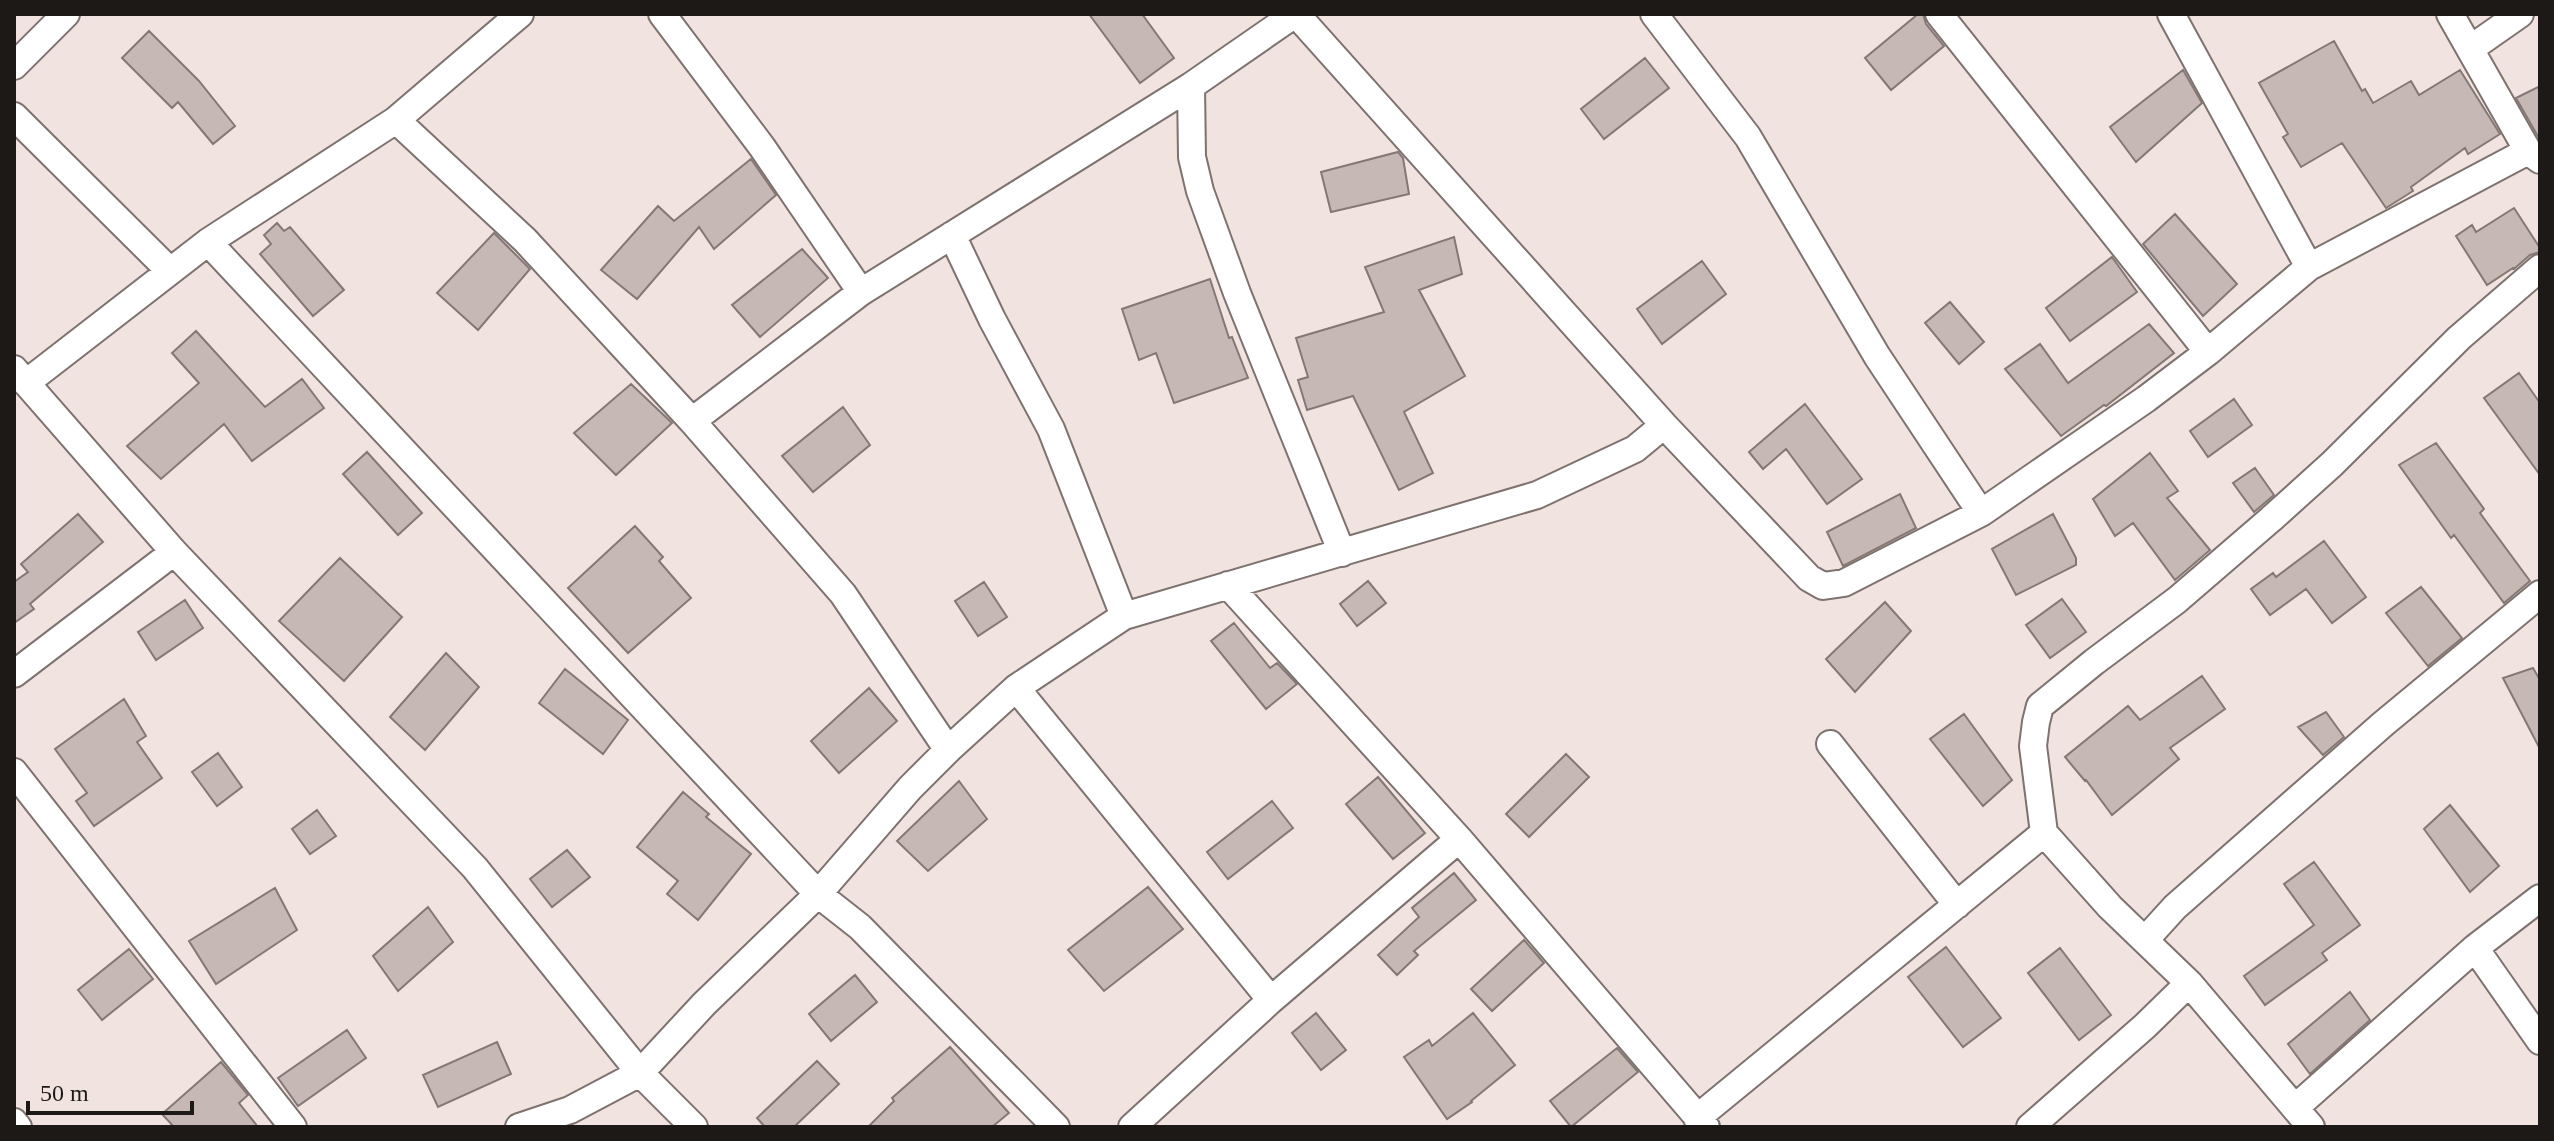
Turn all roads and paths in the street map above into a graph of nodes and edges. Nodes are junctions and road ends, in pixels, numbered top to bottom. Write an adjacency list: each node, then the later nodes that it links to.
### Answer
1 (66, 14): 11 (street)
2 (520, 14): 14 (street)
3 (662, 14): 21 (street)
4 (1295, 14): 12 (street); 25 (street)
5 (1654, 14): 26 (street)
6 (1939, 14): 22 (street)
7 (2171, 14): 18 (street)
8 (2450, 14): 10 (street)
9 (2520, 14): 10 (street)
10 (2470, 49): 15 (street)
11 (14, 66)
12 (1191, 86): 16 (street); 28 (street)
13 (14, 116): 20 (street)
14 (396, 120): 17 (street); 24 (street)
15 (2534, 156): 18 (street)
16 (952, 235): 21 (street); 31 (street)
17 (208, 242): 20 (street); 39 (street)
18 (2309, 267): 22 (street)
19 (2540, 268): 37 (street)
20 (170, 271): 23 (street)
21 (861, 292): 24 (street)
22 (2208, 352): 26 (street)
23 (20, 376): 27 (street)
24 (692, 421): 35 (street)
25 (1664, 425): 26 (street); 28 (street)
26 (1981, 513)
27 (174, 552): 32 (street); 47 (street)
28 (1342, 553): 29 (street)
29 (1228, 585): 31 (street); 38 (street)
30 (2540, 594): 42 (street)
31 (1124, 616): 33 (street)
32 (14, 674)
33 (1016, 688): 35 (street); 45 (street)
34 (1830, 744): 41 (street)
35 (948, 750): 39 (street)
36 (14, 772): 52 (street)
37 (2044, 833): 41 (street); 42 (street)
38 (1459, 839): 45 (street); 50 (street)
39 (818, 894): 47 (street); 55 (street)
40 (2540, 898): 43 (street)
41 (1957, 905): 50 (street)
42 (2145, 940): 44 (street)
43 (2475, 948): 46 (street); 48 (street)
44 (2189, 983): 48 (street); 57 (street)
45 (1271, 1000): 56 (street)
46 (2540, 1041)
47 (640, 1073): 53 (street); 54 (street)
48 (2304, 1117)
49 (14, 1122): 51 (street)
50 (1702, 1123)
51 (18, 1127)
52 (293, 1127)
53 (519, 1127)
54 (694, 1127)
55 (1056, 1127)
56 (1132, 1127)
57 (2030, 1127)

